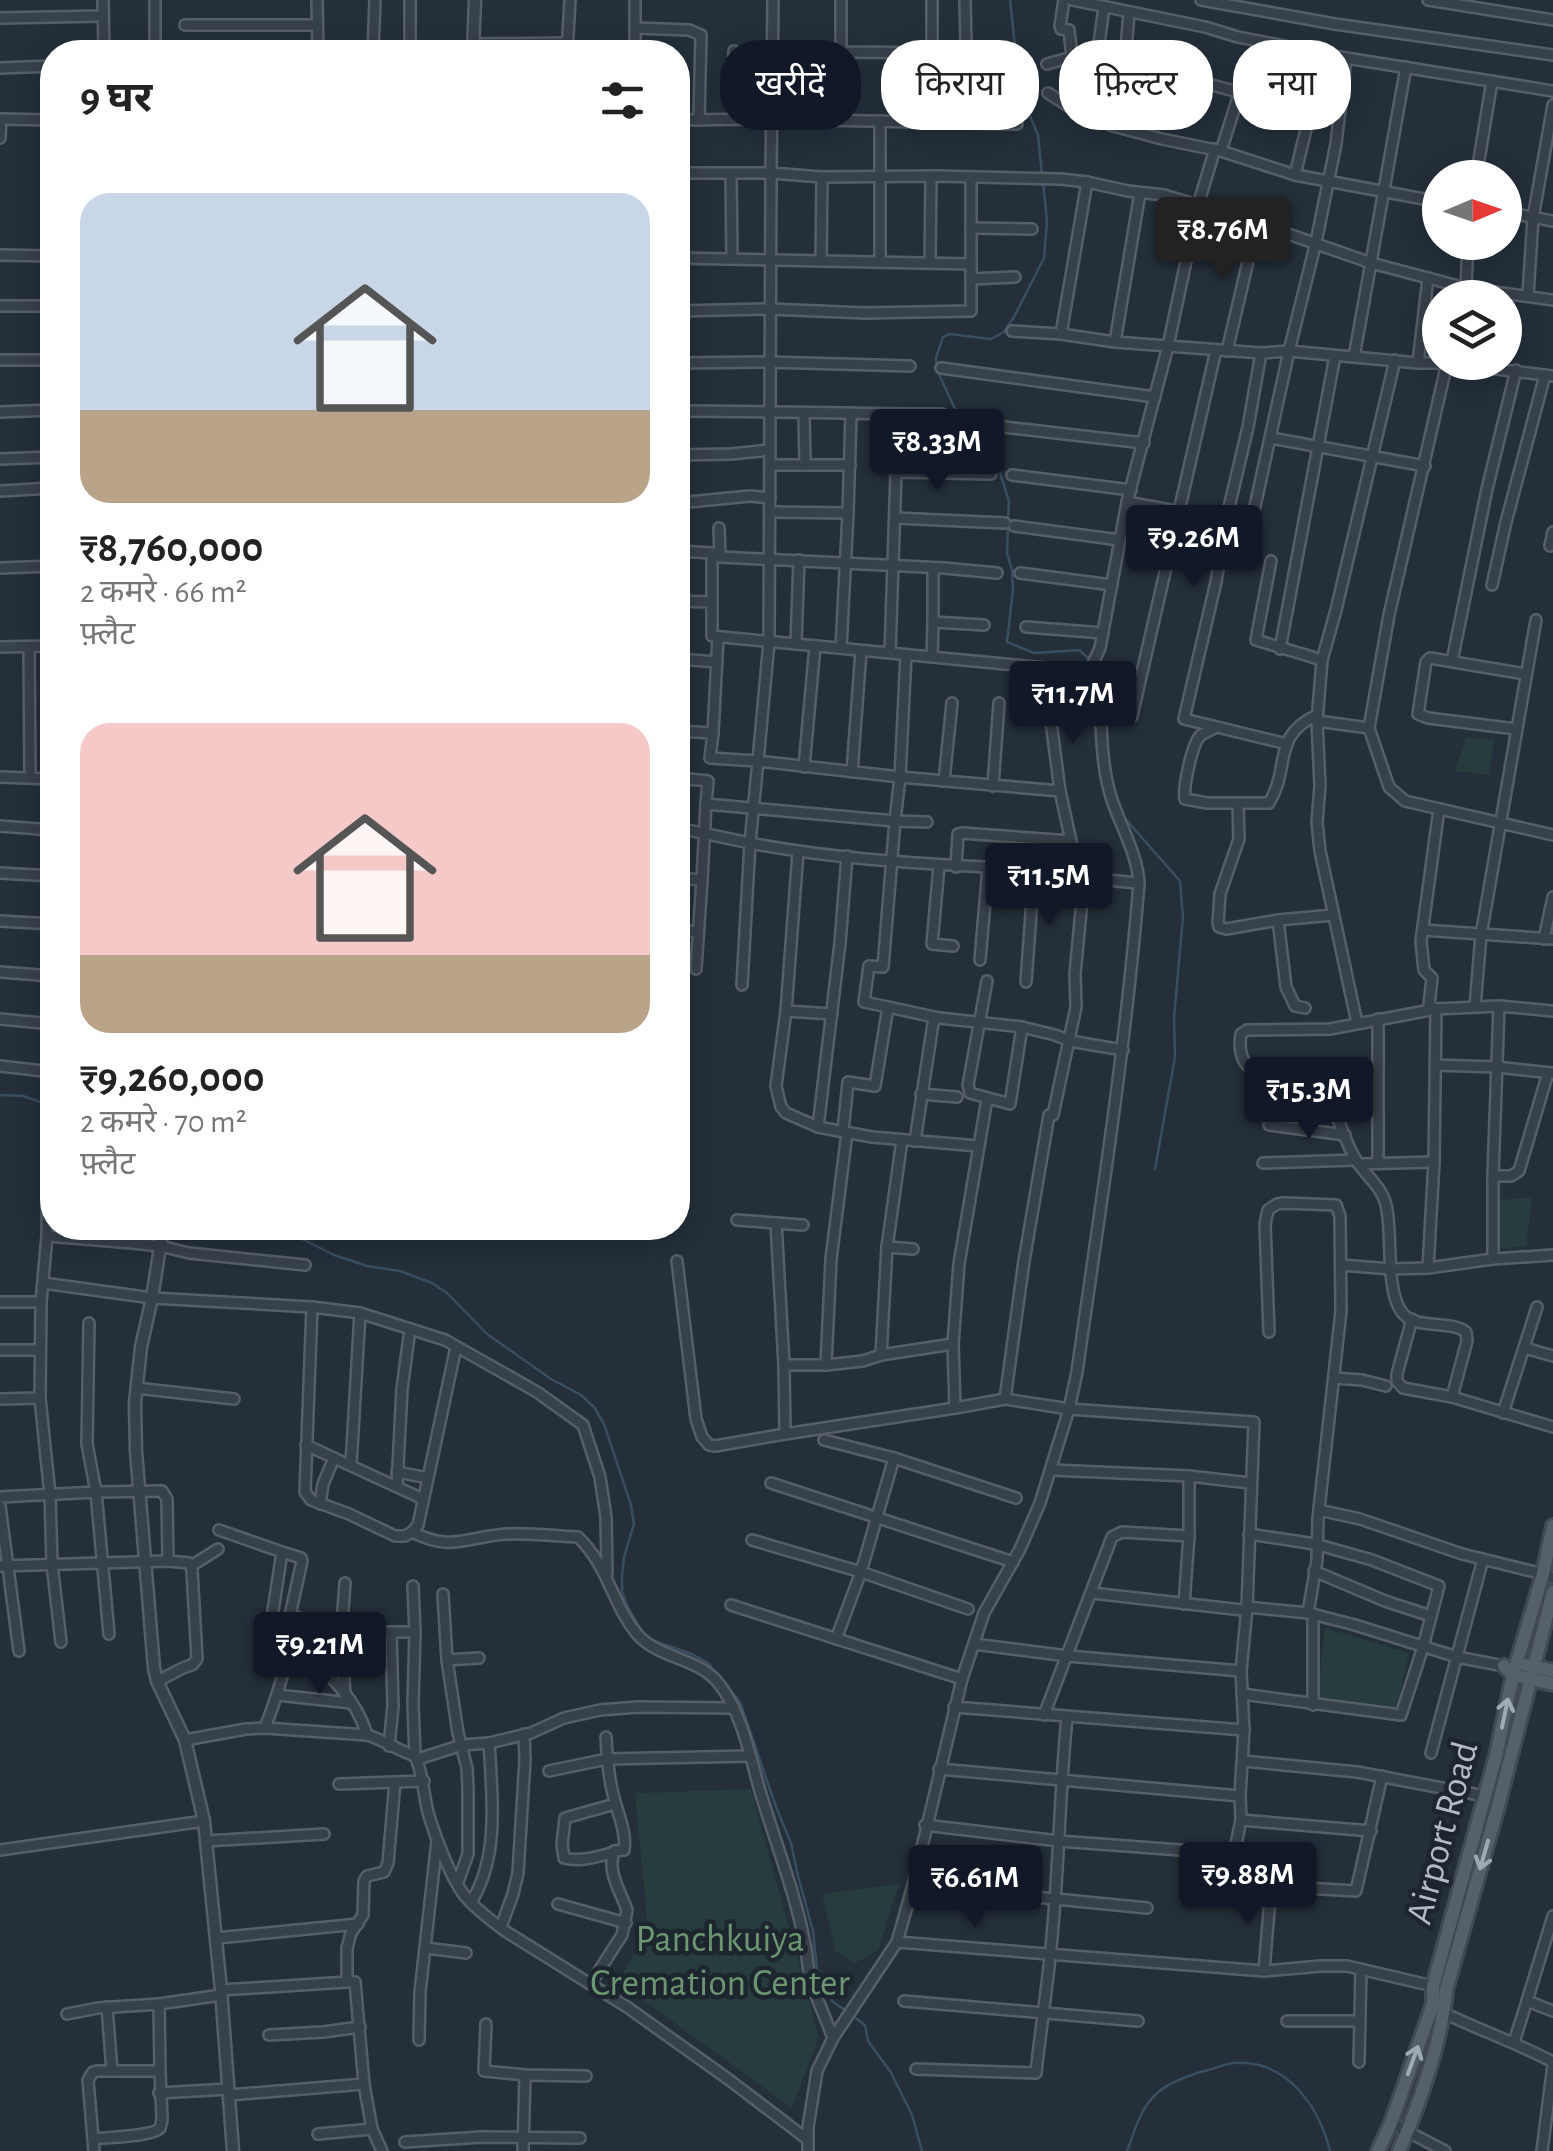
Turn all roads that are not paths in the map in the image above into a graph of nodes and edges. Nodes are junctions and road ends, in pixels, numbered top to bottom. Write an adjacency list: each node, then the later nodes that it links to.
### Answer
1 (104, 0): 19 (street)
2 (155, 0): 26 (street)
3 (317, 0): 23 (street)
4 (375, 0): 28 (street)
5 (410, 0): 29 (street)
6 (475, 0): 30 (street)
7 (570, 0): 31 (street)
8 (635, 0): 24 (street)
9 (773, 0): 33 (street)
10 (842, 0): 34 (street)
11 (932, 0): 35 (street)
12 (965, 0): 36 (street)
13 (1064, 0): 42 (street)
14 (1072, 0): 17 (street)
15 (1201, 0): 40 (street)
16 (1428, 0): 21 (street)
17 (1104, 7): 18 (street); 37 (street)
18 (1129, 12): 38 (street); 39 (street)
19 (103, 16): 20 (street); 25 (street)
20 (0, 18)
21 (1553, 20)
22 (186, 24): 23 (street)
23 (317, 25): 27 (street)
24 (636, 28): 32 (street); 55 (street)
25 (104, 40)
26 (155, 40)
27 (318, 40)
28 (373, 40)
29 (410, 40)
30 (473, 40)
31 (568, 40)
32 (636, 40)
33 (772, 40)
34 (840, 40)
35 (932, 40)
36 (964, 40)
37 (1100, 40)
38 (1126, 40)
39 (1253, 40)
40 (1553, 56)
41 (1351, 59): 44 (street)
42 (1047, 64)
43 (40, 66): 45 (street)
44 (1406, 67): 46 (street); 75 (street)
45 (0, 68)
46 (1492, 81): 47 (street); 63 (street)
47 (1553, 91)
48 (1048, 92): 62 (street)
49 (1553, 106): 79 (street)
50 (1233, 110): 62 (street)
51 (0, 119): 53 (street); 61 (street)
52 (720, 119): 55 (street)
53 (40, 120)
54 (690, 120): 55 (street)
55 (699, 120)
56 (861, 121): 57 (street)
57 (880, 121): 70 (street)
58 (770, 130): 66 (street)
59 (1306, 130): 67 (street)
60 (1338, 130): 72 (street)
61 (0, 138)
62 (1218, 150): 67 (street); 77 (street)
63 (1479, 160)
64 (690, 173): 65 (street)
65 (731, 174): 66 (street); 88 (street)
66 (771, 174): 69 (street); 89 (street)
67 (1295, 175): 72 (street)
68 (931, 176): 70 (street); 71 (street); 93 (street)
69 (822, 177): 70 (street); 90 (street)
70 (880, 177): 91 (street)
71 (971, 178): 73 (street); 82 (street)
72 (1328, 181): 75 (street); 84 (street)
73 (1087, 182): 74 (street); 107 (street)
74 (1140, 193): 77 (street); 108 (street)
75 (1385, 193): 76 (street); 92 (street)
76 (1422, 199)
77 (1198, 205): 81 (street); 109 (street)
78 (1522, 216): 79 (street)
79 (1533, 218): 80 (street); 100 (street)
80 (1553, 221)
81 (1257, 222): 84 (street); 111 (street)
82 (971, 228): 83 (street); 94 (street)
83 (1032, 229)
84 (1316, 242): 92 (street); 110 (street)
85 (0, 256): 86 (street)
86 (40, 256)
87 (690, 258): 88 (street)
88 (732, 258): 89 (street)
89 (769, 259): 90 (street); 104 (street)
90 (821, 261): 91 (street)
91 (880, 262): 93 (street)
92 (1372, 263): 97 (street); 114 (street)
93 (930, 264): 94 (street)
94 (972, 264): 95 (street)
95 (971, 278): 96 (street); 104 (street)
96 (1015, 278)
97 (1428, 278): 98 (street); 120 (street)
98 (1436, 280)
99 (1522, 294): 100 (street)
100 (1528, 295): 101 (street)
101 (1553, 300)
102 (0, 306): 103 (street)
103 (40, 306)
104 (769, 309): 105 (street); 118 (street)
105 (690, 311)
106 (1012, 331): 107 (street)
107 (1061, 334): 108 (street)
108 (1115, 342): 109 (street)
109 (1168, 346): 111 (street); 128 (street)
110 (1289, 350): 112 (street); 113 (street); 138 (street)
111 (1221, 351): 112 (street); 160 (street)
112 (1261, 353): 163 (street)
113 (1334, 356): 114 (street); 140 (street)
114 (1354, 357): 117 (street)
115 (0, 360): 116 (street)
116 (40, 360)
117 (1394, 360): 120 (street); 143 (street)
118 (768, 362): 119 (street); 122 (street); 130 (street)
119 (690, 363)
120 (1418, 363): 121 (street)
121 (1422, 363)
122 (910, 366)
123 (941, 368): 128 (street)
124 (1522, 371): 125 (street)
125 (1549, 375): 182 (street)
126 (1443, 380): 149 (street)
127 (1514, 380): 205 (street)
128 (1155, 397): 139 (street)
129 (40, 410): 132 (street)
130 (769, 410): 131 (street); 133 (street); 141 (street)
131 (690, 411)
132 (0, 412)
133 (804, 413): 134 (street); 147 (street)
134 (850, 413): 135 (street); 148 (street)
135 (898, 414): 136 (street); 150 (street)
136 (942, 414)
137 (969, 423): 139 (street)
138 (1271, 438): 140 (street); 172 (street)
139 (1144, 442): 154 (street)
140 (1319, 446): 143 (street); 198 (street)
141 (770, 450): 142 (street); 146 (street)
142 (690, 455)
143 (1372, 455): 149 (street); 203 (street)
144 (40, 457): 145 (street)
145 (0, 459)
146 (770, 465): 147 (street); 156 (street)
147 (805, 465): 148 (street)
148 (850, 465): 161 (street)
149 (1424, 466): 215 (street)
150 (896, 472): 151 (street); 162 (street)
151 (991, 474)
152 (1012, 475): 154 (street)
153 (40, 489): 155 (street)
154 (1131, 490): 158 (street)
155 (0, 491)
156 (770, 498): 157 (street); 159 (street)
157 (690, 502)
158 (1128, 502): 160 (street); 166 (street)
159 (770, 512): 161 (street); 170 (street)
160 (1178, 512): 163 (street); 212 (street)
161 (848, 513): 174 (street)
162 (895, 518): 166 (street); 175 (street)
163 (1226, 520): 214 (street)
164 (719, 528): 169 (street)
165 (1553, 532): 167 (street)
166 (1120, 540): 181 (street)
167 (1550, 546)
168 (690, 552): 169 (street)
169 (716, 555): 170 (street); 184 (street)
170 (769, 558): 171 (street); 191 (street)
171 (799, 560): 174 (street); 192 (street)
172 (1243, 562)
173 (1271, 562): 198 (street)
174 (845, 563): 175 (street); 197 (street)
175 (894, 565): 178 (street); 200 (street)
176 (40, 566): 177 (street)
177 (0, 568)
178 (933, 568): 180 (street); 186 (street)
179 (1020, 572): 181 (street)
180 (997, 573)
181 (1112, 585): 189 (street)
182 (1492, 586)
183 (690, 601): 184 (street)
184 (712, 602): 190 (street)
185 (1536, 620): 208 (street)
186 (933, 622): 187 (street); 202 (street)
187 (984, 624)
188 (1026, 627): 189 (street)
189 (1103, 633): 207 (street)
190 (718, 637): 191 (street); 206 (street)
191 (769, 642): 192 (street); 221 (street)
192 (796, 644): 193 (street)
193 (816, 646): 197 (street); 222 (street)
194 (0, 647): 196 (street)
195 (40, 647): 196 (street)
196 (29, 648): 225 (street)
197 (841, 648): 199 (street)
198 (1280, 649): 203 (street)
199 (861, 651): 200 (street); 223 (street)
200 (890, 654): 201 (street)
201 (906, 655): 202 (street); 226 (street)
202 (932, 657): 207 (street)
203 (1322, 660): 213 (street)
204 (690, 661): 206 (street)
205 (1452, 661): 208 (street); 216 (street)
206 (718, 662): 218 (street)
207 (1090, 669): 260 (street)
208 (1525, 674): 216 (street)
209 (952, 703): 229 (street)
210 (999, 703): 231 (street)
211 (1049, 706): 232 (street)
212 (1132, 716)
213 (1317, 718): 215 (street); 219 (street); 262 (street)
214 (1216, 728): 219 (street); 234 (street)
215 (1369, 728): 236 (street)
216 (1516, 729): 239 (street)
217 (690, 731): 218 (street)
218 (713, 733): 220 (street)
219 (1287, 744): 234 (street)
220 (710, 758): 221 (street); 230 (street)
221 (758, 761): 222 (street); 235 (street)
222 (804, 766): 223 (street)
223 (852, 772): 226 (street)
224 (0, 777): 225 (street)
225 (30, 777): 227 (street)
226 (900, 777): 229 (street); 237 (street)
227 (40, 778)
228 (690, 780): 230 (street)
229 (944, 781): 231 (street)
230 (708, 782): 233 (street)
231 (993, 786): 232 (street)
232 (1060, 791): 245 (street)
233 (706, 804): 235 (street); 243 (street)
234 (1238, 804): 263 (street)
235 (754, 807): 237 (street); 246 (street)
236 (1439, 809): 239 (street); 266 (street)
237 (895, 821): 238 (street); 249 (street)
238 (926, 822)
239 (1501, 823): 244 (street); 269 (street)
240 (0, 826): 241 (street)
241 (40, 829)
242 (690, 830): 243 (street)
243 (704, 832): 246 (street); 259 (street)
244 (1553, 835)
245 (1071, 841): 251 (street); 256 (street)
246 (750, 844): 247 (street); 278 (street)
247 (798, 852): 248 (street); 285 (street)
248 (847, 856): 249 (street); 286 (street)
249 (892, 862): 250 (street); 280 (street)
250 (939, 866): 251 (street); 271 (street)
251 (956, 866): 252 (street)
252 (988, 867): 253 (street); 272 (street)
253 (1034, 872): 256 (street); 277 (street)
254 (0, 873): 255 (street)
255 (40, 875)
256 (1072, 877): 258 (street)
257 (690, 879): 259 (street)
258 (1084, 879): 260 (street); 294 (street)
259 (702, 880): 268 (street)
260 (1139, 883): 295 (street)
261 (1553, 897): 270 (street)
262 (1334, 915): 263 (street); 292 (street)
263 (1278, 920): 282 (street)
264 (0, 921): 265 (street)
265 (40, 923)
266 (1424, 930): 269 (street); 283 (street)
267 (690, 931): 268 (street)
268 (698, 932): 273 (street)
269 (1481, 936): 270 (street); 281 (street)
270 (1548, 939)
271 (953, 946)
272 (980, 960)
273 (696, 969)
274 (0, 972): 275 (street)
275 (40, 975)
276 (986, 981): 291 (street)
277 (1026, 982)
278 (742, 985)
279 (1500, 1006): 281 (street); 284 (street); 298 (street)
280 (888, 1007): 287 (street); 308 (street)
281 (1475, 1007): 283 (street)
282 (1306, 1008)
283 (1436, 1009): 289 (street); 296 (street)
284 (1553, 1010)
285 (786, 1012): 286 (street); 307 (street)
286 (832, 1014): 307 (street)
287 (934, 1017): 291 (street); 303 (street)
288 (0, 1018): 290 (street)
289 (1378, 1019): 292 (street); 300 (street)
290 (40, 1023)
291 (980, 1023): 293 (street); 305 (street)
292 (1358, 1023): 302 (street)
293 (1022, 1028): 294 (street); 305 (street)
294 (1070, 1041): 295 (street); 361 (street)
295 (1123, 1050): 363 (street)
296 (1435, 1065): 298 (street); 315 (street)
297 (0, 1066): 299 (street)
298 (1496, 1067): 301 (street); 317 (street)
299 (40, 1071)
300 (1377, 1072): 302 (street); 314 (street)
301 (1551, 1073): 317 (street)
302 (1322, 1080): 309 (street)
303 (922, 1094): 304 (street); 311 (street)
304 (956, 1098)
305 (987, 1099): 312 (street)
306 (1270, 1126): 309 (street)
307 (818, 1127): 308 (street)
308 (845, 1132): 310 (street); 353 (street)
309 (1345, 1135): 313 (street)
310 (902, 1140): 311 (street); 325 (street)
311 (914, 1141): 312 (street)
312 (978, 1146): 345 (street)
313 (1358, 1162): 314 (street); 316 (street); 333 (street)
314 (1378, 1162): 315 (street)
315 (1434, 1162): 332 (street)
316 (1264, 1163)
317 (1493, 1176): 328 (street)
318 (737, 1220): 319 (street)
319 (776, 1223): 320 (street); 352 (street)
320 (802, 1225)
321 (47, 1240): 334 (street)
322 (92, 1240): 324 (street)
323 (161, 1240): 324 (street)
324 (160, 1246): 330 (street); 335 (street)
325 (887, 1247): 326 (street); 350 (street)
326 (913, 1249)
327 (1553, 1255): 328 (street)
328 (1493, 1259): 332 (street)
329 (677, 1262): 366 (street)
330 (305, 1264)
331 (1341, 1265): 333 (street); 344 (street); 354 (street)
332 (1428, 1268): 333 (street)
333 (1391, 1269): 341 (street)
334 (42, 1283): 335 (street); 337 (street)
335 (152, 1298): 338 (street); 356 (street)
336 (0, 1302): 337 (street)
337 (41, 1302): 349 (street)
338 (312, 1307): 340 (street); 368 (street)
339 (1537, 1308): 347 (street)
340 (360, 1313): 343 (street); 371 (street)
341 (1412, 1320): 359 (street); 359 (street)
342 (88, 1323): 380 (street)
343 (410, 1329): 346 (street); 373 (street)
344 (1269, 1332)
345 (953, 1344): 350 (street); 362 (street)
346 (456, 1347): 375 (street); 409 (street)
347 (1525, 1348): 351 (street); 364 (street)
348 (0, 1350): 349 (street)
349 (40, 1350): 357 (street)
350 (881, 1355): 353 (street)
351 (1553, 1356)
352 (784, 1365): 353 (street); 366 (street)
353 (826, 1365)
354 (1334, 1378): 355 (street); 387 (street)
355 (1386, 1386)
356 (136, 1388): 358 (street); 379 (street)
357 (40, 1398): 360 (street); 381 (street)
358 (234, 1398)
359 (1452, 1398): 364 (street)
360 (0, 1399)
361 (1005, 1400): 362 (street); 363 (street)
362 (955, 1408): 366 (street)
363 (1069, 1409): 372 (street); 377 (street)
364 (1503, 1413): 365 (street)
365 (1553, 1427)
366 (785, 1434)
367 (824, 1440): 370 (street)
368 (306, 1445): 369 (street); 385 (street)
369 (334, 1458): 371 (street); 385 (street)
370 (894, 1458): 383 (street); 388 (street)
371 (351, 1465): 378 (street)
372 (1052, 1470): 374 (street); 401 (street)
373 (398, 1472): 375 (street); 378 (street)
374 (1189, 1476): 377 (street); 393 (street)
375 (428, 1478): 384 (street)
376 (772, 1483): 388 (street)
377 (1250, 1483): 392 (street)
378 (396, 1486): 384 (street)
379 (141, 1491): 380 (street); 399 (street); 400 (street)
380 (96, 1492): 381 (street); 403 (street)
381 (50, 1495): 382 (street); 402 (street)
382 (0, 1496)
383 (1016, 1498)
384 (423, 1499): 391 (street)
385 (320, 1504): 391 (street)
386 (0, 1506): 404 (street)
387 (1319, 1510): 395 (street); 398 (street)
388 (877, 1516): 401 (street); 406 (street)
389 (1553, 1526): 408 (main road, Airport Road)
390 (219, 1530): 397 (street)
391 (412, 1532): 409 (street)
392 (1249, 1534): 395 (street); 417 (street)
393 (1189, 1536): 414 (street); 415 (street)
394 (752, 1540): 406 (street)
395 (1315, 1544): 407 (street); 421 (street)
396 (218, 1549): 405 (street)
397 (282, 1552): 420 (street); 428 (street)
398 (1483, 1559): 408 (street); 433 (street)
399 (168, 1561): 400 (street); 405 (street)
400 (145, 1562): 403 (street); 441 (street)
401 (1013, 1562): 429 (street)
402 (52, 1564): 403 (street); 404 (street); 427 (street)
403 (101, 1564): 424 (street)
404 (4, 1566): 431 (street)
405 (191, 1566): 441 (street)
406 (862, 1572): 418 (street); 426 (street)
407 (1314, 1572): 419 (street); 421 (street)
408 (1548, 1576): 436 (main road, Airport Road)
409 (608, 1579): 448 (street)
410 (345, 1584): 425 (street)
411 (413, 1586): 423 (street)
412 (1553, 1592): 439 (main road, Airport Road)
413 (443, 1594): 435 (street)
414 (1092, 1594): 415 (street); 432 (street)
415 (1184, 1604): 417 (street)
416 (731, 1605): 426 (street)
417 (1247, 1608): 419 (street); 437 (street)
418 (968, 1610)
419 (1310, 1614): 430 (street); 446 (street)
420 (292, 1615): 425 (street); 428 (street)
421 (1431, 1616): 430 (street)
422 (391, 1632): 423 (street); 425 (street); 459 (street)
423 (414, 1632): 462 (street)
424 (109, 1634)
425 (341, 1636): 445 (street)
426 (836, 1639): 440 (street)
427 (61, 1642)
428 (287, 1643): 444 (street); 445 (street)
429 (974, 1644): 432 (street); 440 (street)
430 (1423, 1647): 433 (street); 446 (street)
431 (19, 1650)
432 (1068, 1656): 437 (street); 449 (street)
433 (1456, 1657): 436 (street); 460 (street)
434 (479, 1658): 435 (street)
435 (448, 1660): 458 (street)
436 (1511, 1668): 439 (main road); 473 (main road, Airport Road, one-way to 436)
437 (1241, 1671): 443 (street)
438 (1553, 1671): 439 (main road)
439 (1532, 1672): 442 (main road); 512 (main road, Airport Road, one-way to 512)
440 (962, 1678): 447 (street)
441 (157, 1681): 456 (street)
442 (1553, 1684)
443 (1242, 1694): 446 (street); 452 (street)
444 (277, 1696): 445 (street); 451 (street)
445 (348, 1700): 454 (street)
446 (1313, 1704)
447 (954, 1707): 449 (street); 465 (street)
448 (734, 1708): 453 (street); 461 (street)
449 (1044, 1715): 450 (street)
450 (1067, 1717): 452 (street); 468 (street)
451 (265, 1728): 454 (street); 456 (street)
452 (1244, 1730): 464 (street)
453 (524, 1734): 457 (street); 496 (street)
454 (367, 1735): 459 (street)
455 (606, 1737): 463 (street)
456 (185, 1740): 476 (street)
457 (489, 1743): 458 (street); 490 (street)
458 (462, 1745): 462 (street); 486 (street)
459 (389, 1746): 462 (street)
460 (1431, 1753)
461 (750, 1756): 463 (street); 522 (street)
462 (416, 1757): 470 (street)
463 (607, 1759): 466 (street); 474 (street)
464 (1243, 1761): 467 (street); 472 (street)
465 (940, 1769): 468 (street); 477 (street)
466 (549, 1771)
467 (1382, 1776): 473 (street); 478 (street)
468 (1060, 1779): 472 (street); 482 (street)
469 (394, 1782): 470 (street); 471 (street); 495 (street)
470 (424, 1782): 480 (street)
471 (339, 1784)
472 (1240, 1796): 475 (street)
473 (1485, 1796): 506 (main road, Airport Road)
474 (615, 1804): 484 (street); 484 (street)
475 (1241, 1820): 478 (street); 485 (street)
476 (204, 1821): 481 (street); 483 (street)
477 (926, 1826): 482 (street); 487 (street)
478 (1371, 1831): 488 (street)
479 (324, 1834): 481 (street)
480 (437, 1838): 486 (street); 499 (street)
481 (206, 1840): 497 (street)
482 (1058, 1841): 485 (street); 489 (street)
483 (0, 1850)
484 (612, 1853): 494 (street)
485 (1234, 1854): 488 (street)
486 (457, 1883): 490 (street)
487 (913, 1885): 489 (street); 498 (street)
488 (1271, 1886): 503 (street)
489 (1053, 1899): 492 (street); 501 (street)
490 (471, 1902): 496 (street)
491 (558, 1904): 494 (street)
492 (1147, 1908)
493 (1553, 1916): 509 (street)
494 (626, 1923): 505 (street)
495 (358, 1924): 497 (street); 504 (street)
496 (500, 1927): 505 (street)
497 (216, 1938): 507 (street)
498 (897, 1942): 501 (street); 522 (street)
499 (426, 1948): 500 (street); 523 (street)
500 (466, 1953)
501 (1050, 1956): 503 (street); 514 (street)
502 (1361, 1968): 503 (street); 506 (street); 518 (street)
503 (1264, 1972)
504 (347, 1982): 507 (street); 520 (street)
505 (591, 1983): 543 (street)
506 (1433, 1986): 512 (main road, Airport Road)
507 (221, 1992): 510 (street); 533 (street)
508 (904, 2001): 514 (street)
509 (1528, 2001): 513 (street); 524 (street)
510 (159, 2004): 511 (street); 529 (street)
511 (107, 2007): 515 (street); 528 (street)
512 (1438, 2010): 524 (street); 535 (main road, Airport Road, one-way to 512); 538 (main road, Airport Road)
513 (1553, 2011)
514 (1042, 2012): 516 (street); 527 (street)
515 (67, 2014)
516 (1138, 2021)
517 (1287, 2021): 518 (street)
518 (1359, 2021): 525 (street)
519 (486, 2024): 530 (street)
520 (360, 2027): 521 (street); 532 (street)
521 (268, 2035)
522 (833, 2038): 543 (street)
523 (419, 2040)
524 (1514, 2042): 526 (street)
525 (1359, 2062)
526 (1553, 2063): 536 (street)
527 (916, 2069)
528 (112, 2071): 529 (street); 540 (street)
529 (160, 2071): 534 (street)
530 (525, 2076): 531 (street); 541 (street)
531 (586, 2076)
532 (364, 2084): 533 (street); 537 (street)
533 (228, 2092): 534 (street); 547 (street)
534 (160, 2093): 540 (street)
535 (1391, 2123): 538 (street); 551 (main road, Airport Road)
536 (1549, 2126): 554 (street)
537 (372, 2129): 539 (street); 548 (street)
538 (1408, 2131): 552 (main road, Airport Road); 553 (street)
539 (318, 2134)
540 (93, 2138): 546 (street)
541 (523, 2138): 542 (street); 545 (street); 549 (street)
542 (580, 2138)
543 (807, 2139): 550 (street)
544 (405, 2142): 545 (street)
545 (446, 2146)
546 (94, 2151)
547 (234, 2151)
548 (382, 2151)
549 (523, 2151)
550 (808, 2151)
551 (1378, 2151)
552 (1399, 2151)
553 (1445, 2151)
554 (1542, 2151)

